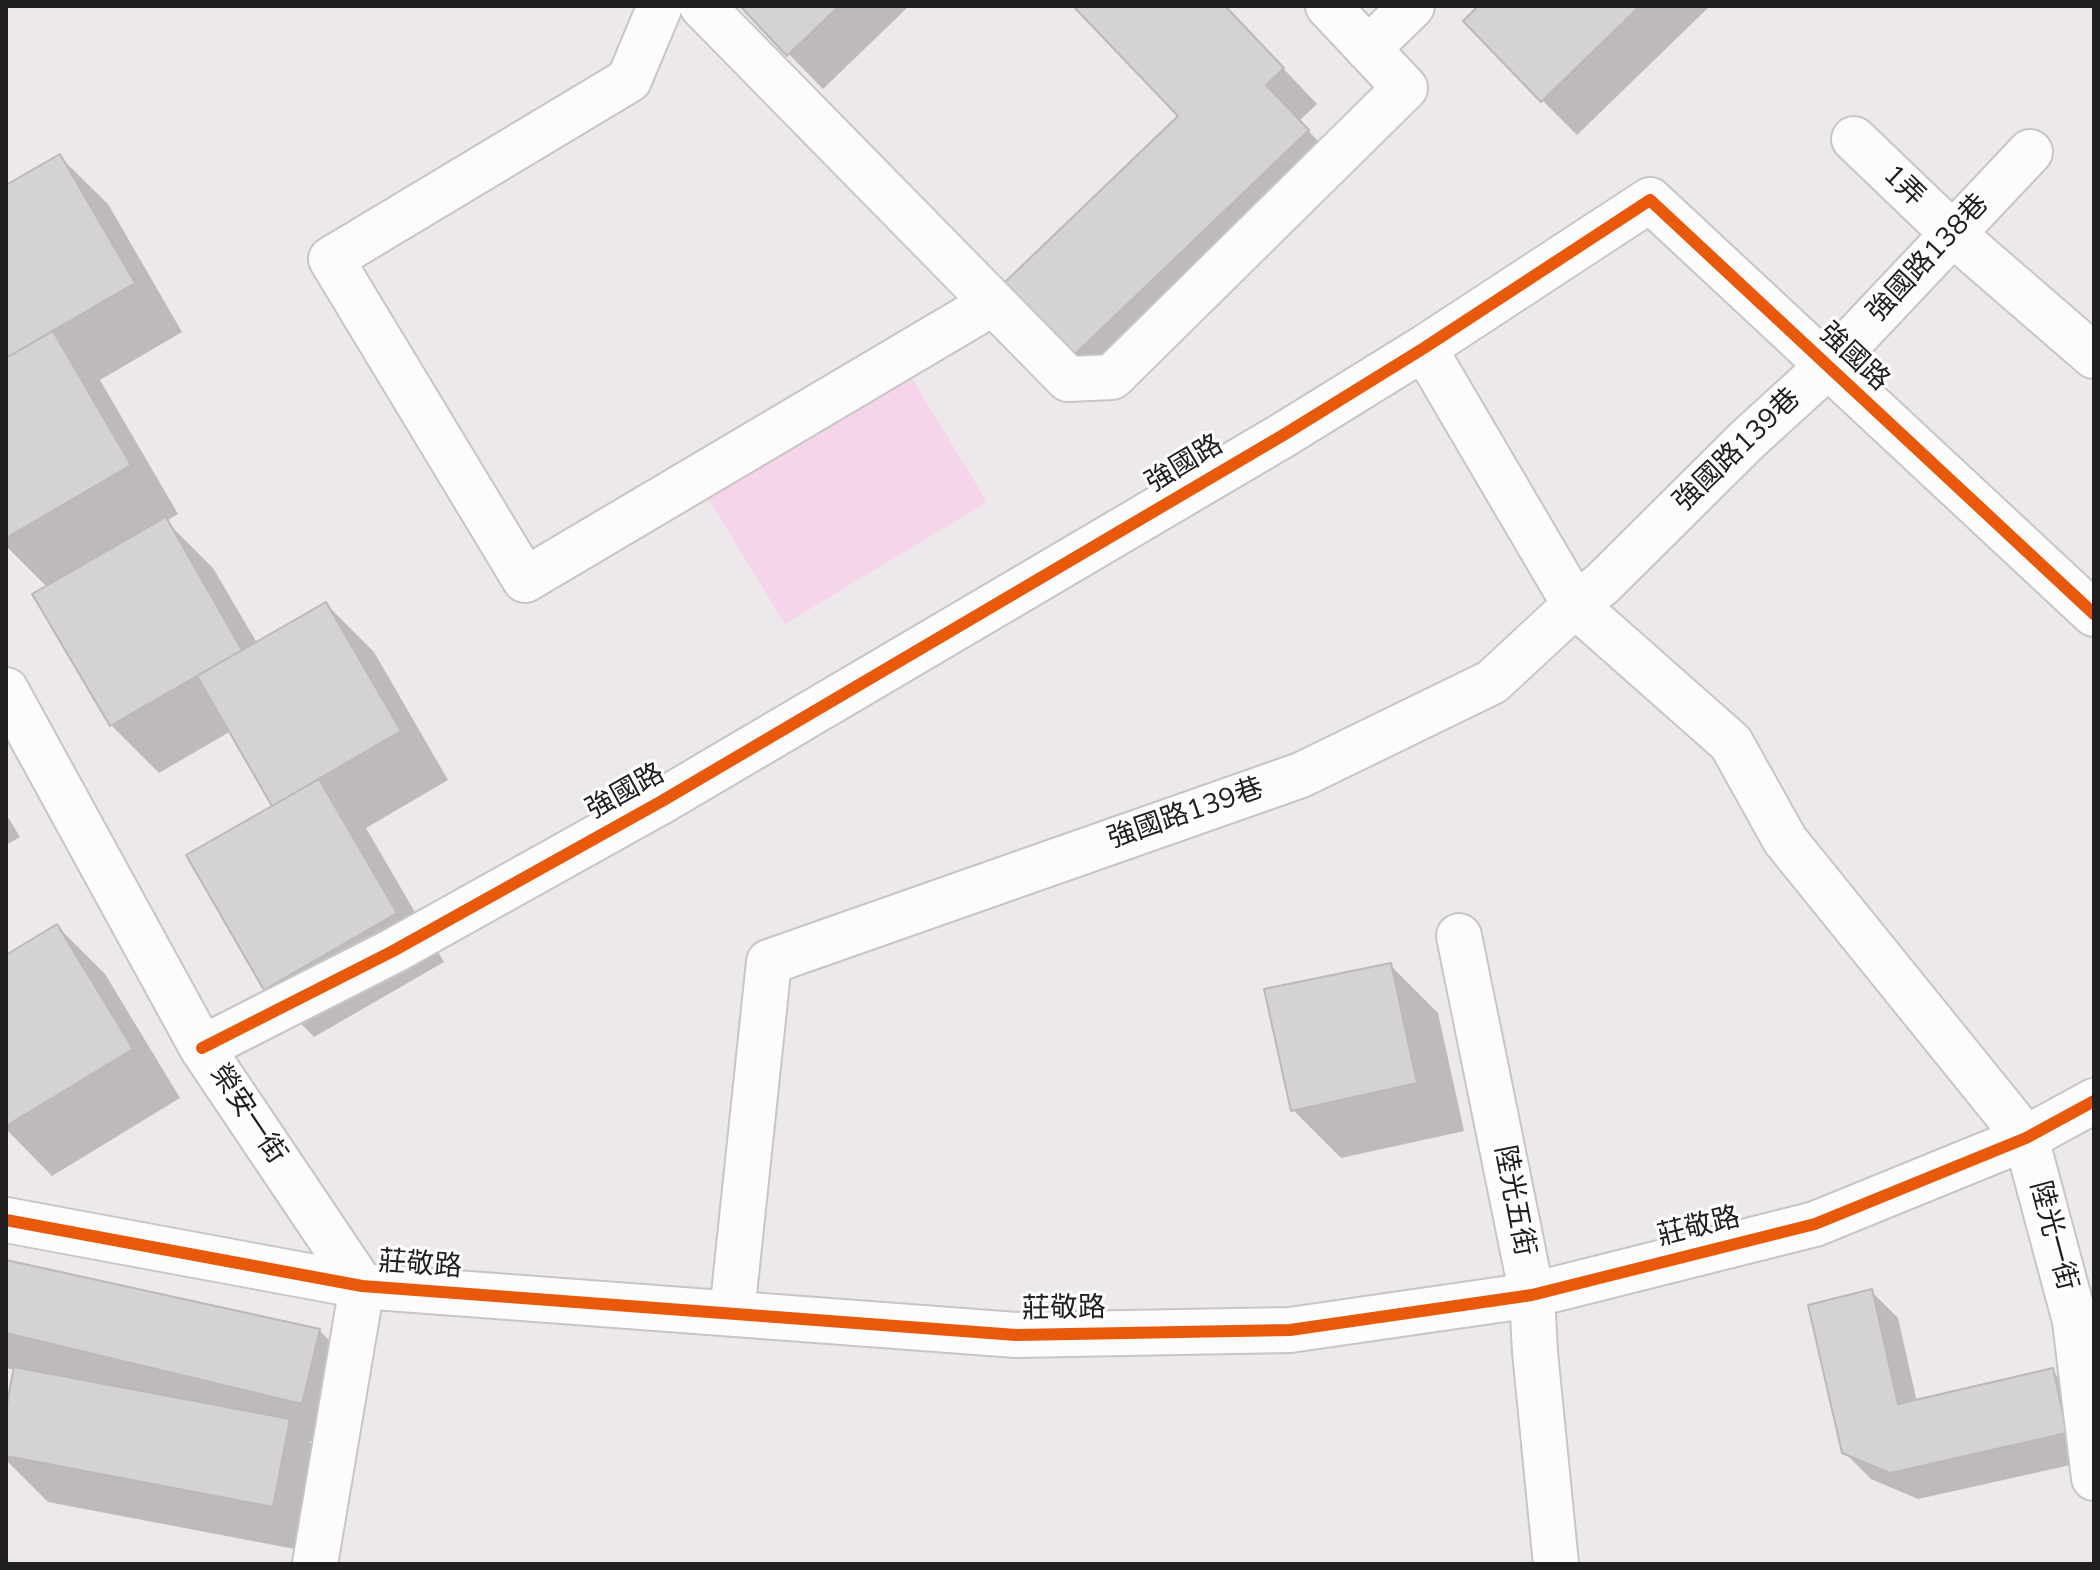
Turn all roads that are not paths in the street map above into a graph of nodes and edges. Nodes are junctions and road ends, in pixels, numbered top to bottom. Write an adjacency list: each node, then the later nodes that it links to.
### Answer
1 (660, 6): 9 (street)
2 (702, 6): 9 (street)
3 (1328, 6): 5 (street)
4 (1412, 6): 5 (street)
5 (1368, 49): 9 (street)
6 (1854, 139): 8 (street, 1弄)
7 (2030, 152): 8 (street, 強國路138巷)
8 (1953, 234): 11 (street, 1弄); 12 (street, 強國路138巷)
9 (993, 303)
10 (1424, 348): 12 (street, 強國路); 13 (street); 17 (street, 強國路)
11 (2094, 356)
12 (1827, 367): 13 (street, 強國路139巷); 14 (street, 強國路)
13 (1575, 605): 19 (street); 23 (street, 強國路139巷)
14 (2094, 614)
15 (6, 690): 17 (street, 榮安一街)
16 (1459, 936): 22 (street, 陸光五街)
17 (202, 1048): 21 (street, 榮安一街)
18 (2094, 1101): 19 (street, 莊敬路)
19 (2026, 1138): 22 (street, 莊敬路); 24 (street, 陸光一街)
20 (6, 1220): 21 (street, 莊敬路)
21 (362, 1286): 23 (street, 莊敬路); 26 (street)
22 (1532, 1295): 23 (street, 莊敬路); 27 (street, 陸光五街)
23 (732, 1313)
24 (2091, 1425): 25 (street, 陸光一街)
25 (2094, 1478)
26 (315, 1564)
27 (1556, 1564)

